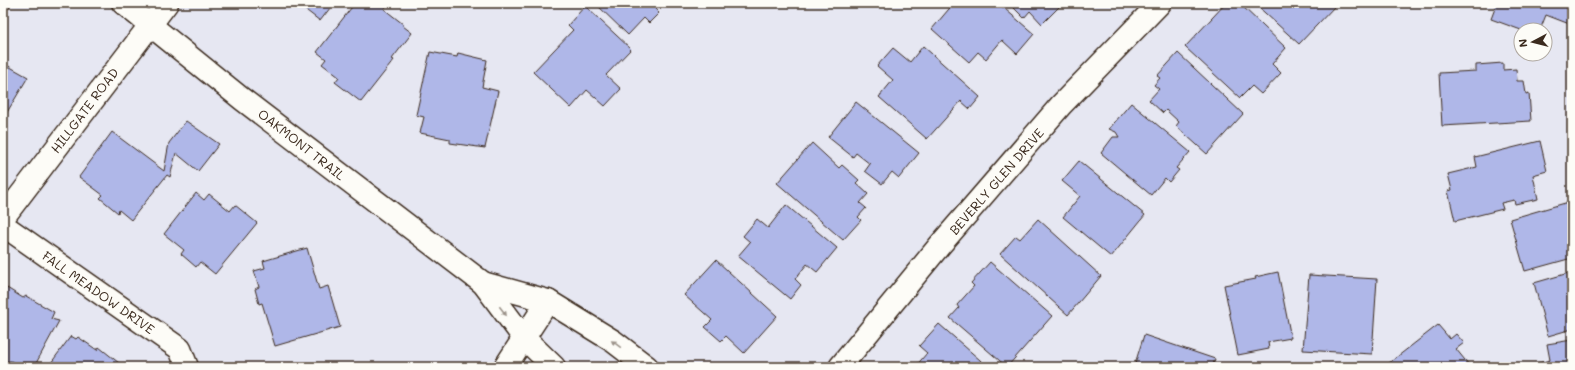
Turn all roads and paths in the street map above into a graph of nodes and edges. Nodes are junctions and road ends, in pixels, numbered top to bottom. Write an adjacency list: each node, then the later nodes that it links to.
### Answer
1 (122, 3): 4 (street, OAKMONT TRAIL)
2 (167, 3): 4 (street, HILLGATE ROAD)
3 (1160, 3): 14 (street, BEVERLY GLEN DRIVE)
4 (149, 25): 5 (street, HILLGATE ROAD); 7 (street, OAKMONT TRAIL)
5 (3, 218)
6 (3, 225): 10 (street, FALL MEADOW DRIVE)
7 (482, 283): 8 (street, OAKMONT TRAIL); 9 (street, OAKMONT TRAIL, one-way to 9)
8 (548, 301): 9 (street); 13 (street, OAKMONT TRAIL, one-way to 8)
9 (524, 338): 11 (street); 12 (street, OAKMONT TRAIL)
10 (187, 367)
11 (505, 367)
12 (554, 367)
13 (647, 367)
14 (840, 367)

